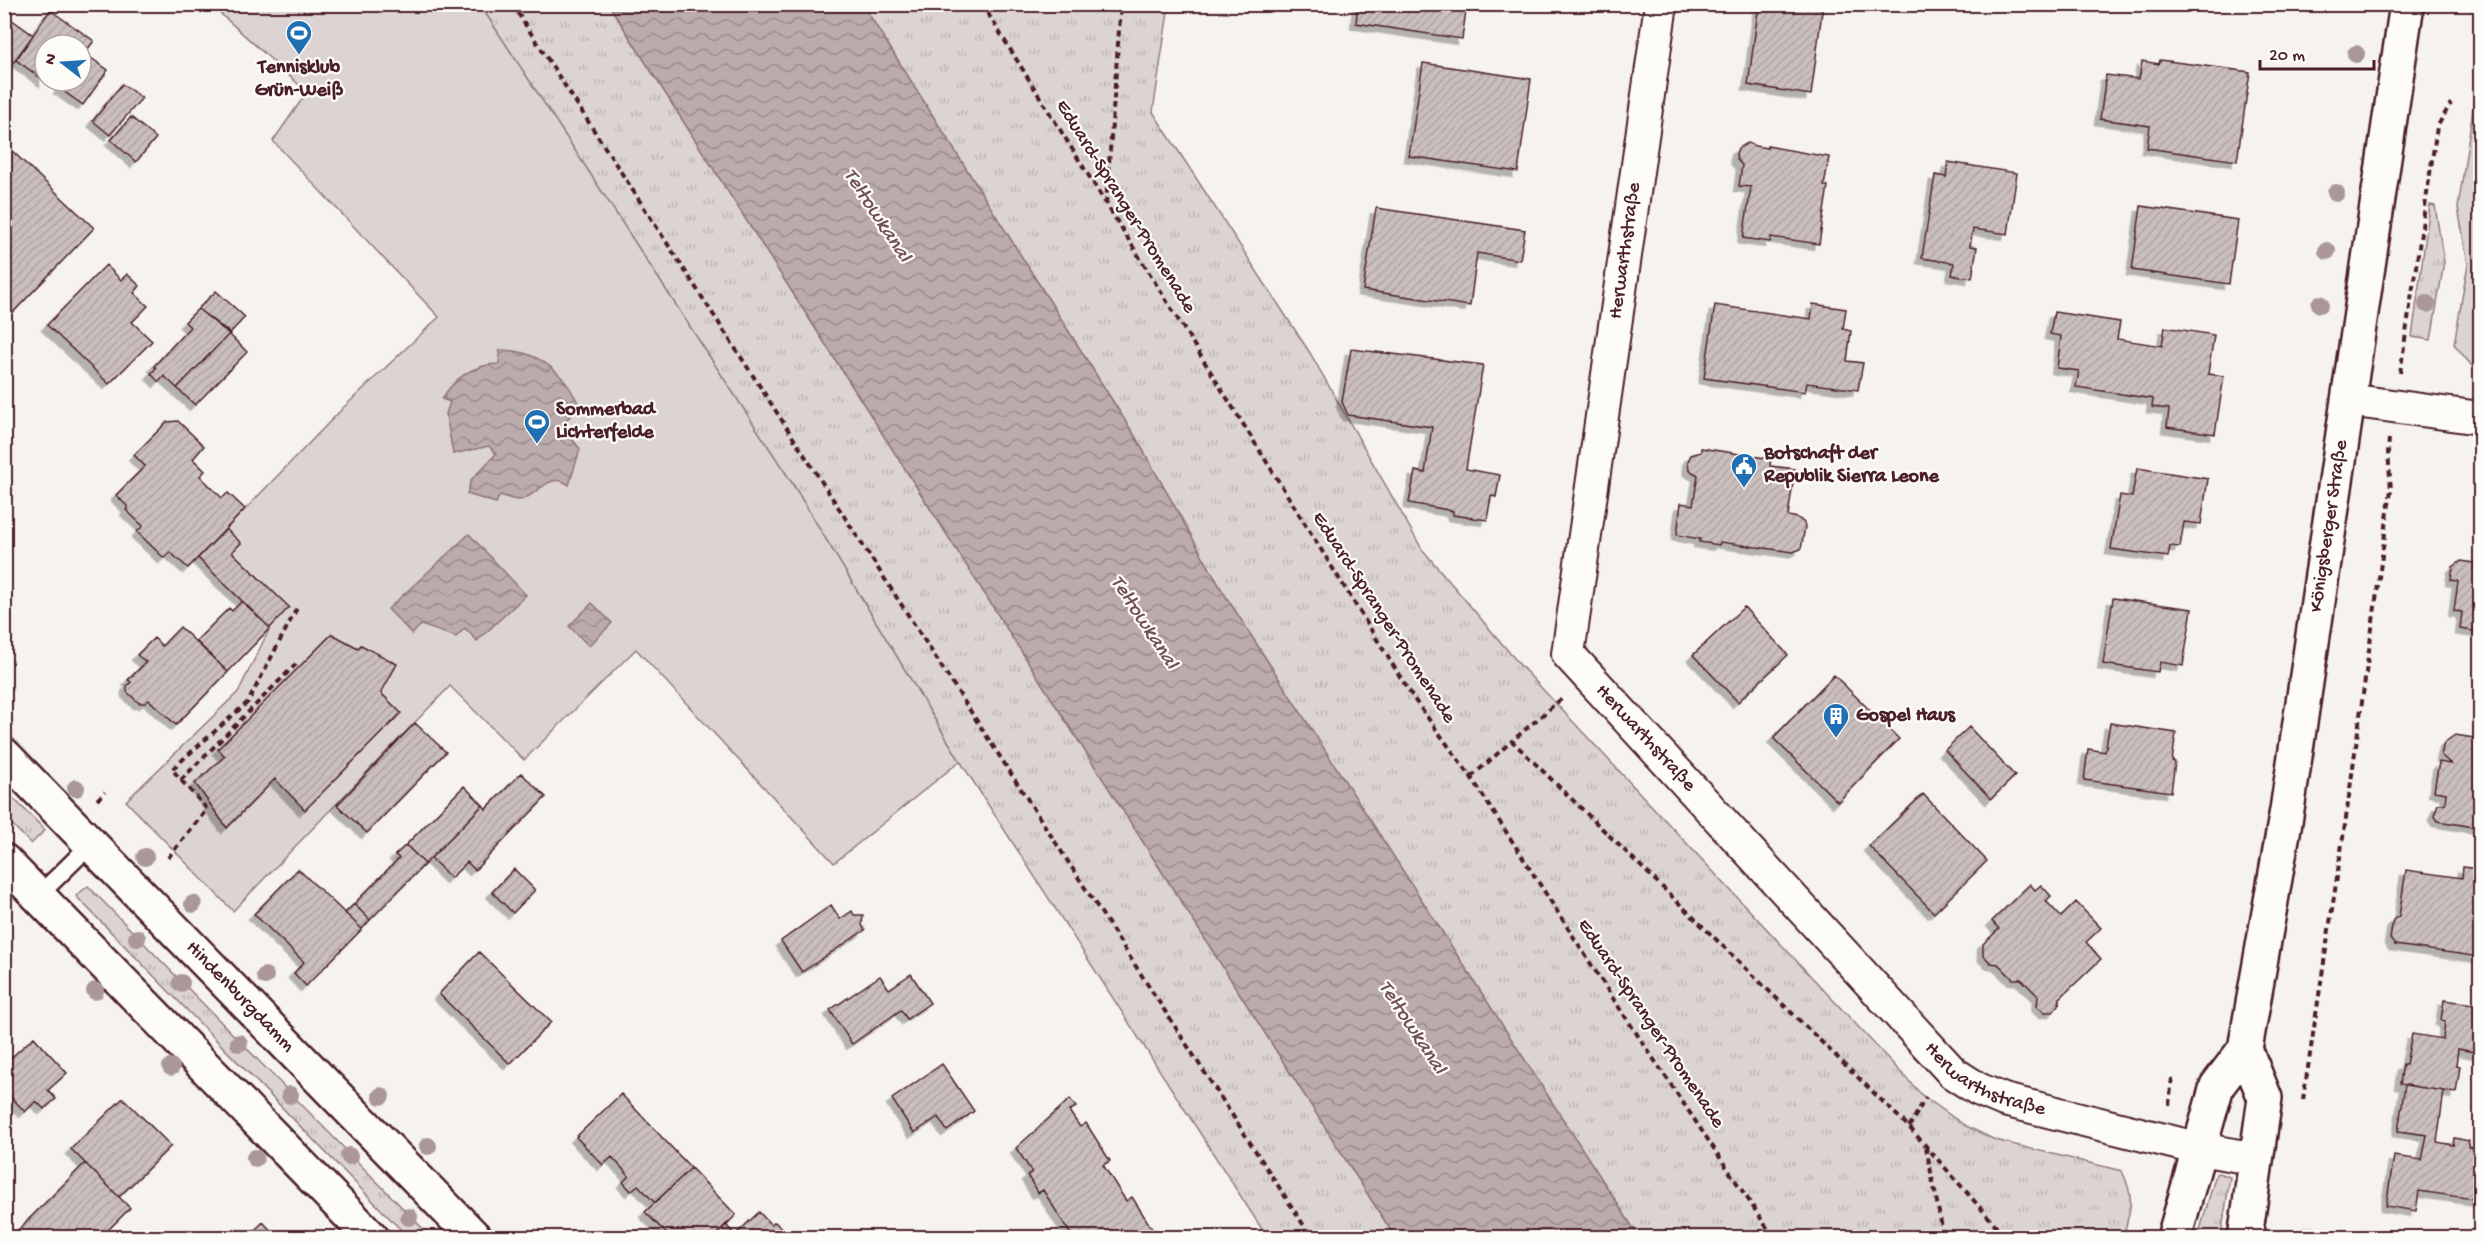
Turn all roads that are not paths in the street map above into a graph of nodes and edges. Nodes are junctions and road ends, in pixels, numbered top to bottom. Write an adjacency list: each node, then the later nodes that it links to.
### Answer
1 (1661, 4): 10 (street, Herwarthstraße)
2 (2407, 4): 3 (main road, Königsberger Straße)
3 (2348, 400): 4 (street); 9 (main road, Königsberger Straße)
4 (2481, 418)
5 (4, 755): 6 (main road, Hindenburgdamm)
6 (92, 843): 8 (lane); 13 (main road, Hindenburgdamm)
7 (4, 861): 8 (main road)
8 (38, 896): 12 (main road)
9 (2245, 1049): 10 (main road, Königsberger Straße); 11 (main road)
10 (2200, 1149): 11 (street, Herwarthstraße); 14 (main road, Königsberger Straße)
11 (2256, 1159): 15 (main road)
12 (372, 1238)
13 (476, 1238)
14 (2174, 1238)
15 (2245, 1238)

